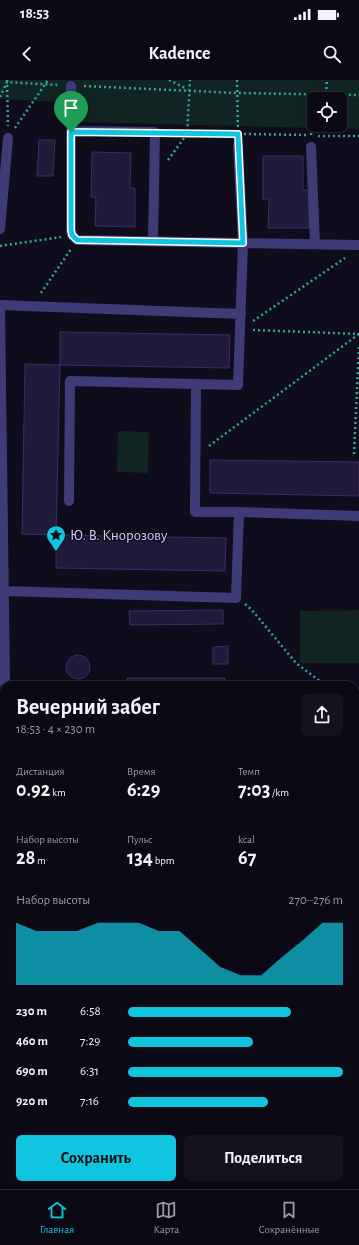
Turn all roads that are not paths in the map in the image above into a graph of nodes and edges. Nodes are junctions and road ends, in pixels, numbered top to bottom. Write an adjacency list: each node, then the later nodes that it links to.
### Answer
1 (71, 86): 2 (street)
2 (71, 132): 7 (street); 7 (street)
3 (8, 138): 6 (street)
4 (238, 146): 8 (street)
5 (311, 147): 9 (street)
6 (0, 229)
7 (153, 240): 8 (street)
8 (243, 243): 9 (street); 12 (street)
9 (315, 244): 10 (street)
10 (359, 245)
11 (0, 306): 12 (street); 17 (street)
12 (241, 314): 13 (street)
13 (196, 384): 14 (street); 15 (street)
14 (69, 501)
15 (239, 512): 16 (street); 17 (street)
16 (359, 516)
17 (4, 590): 18 (street)
18 (5, 681)

